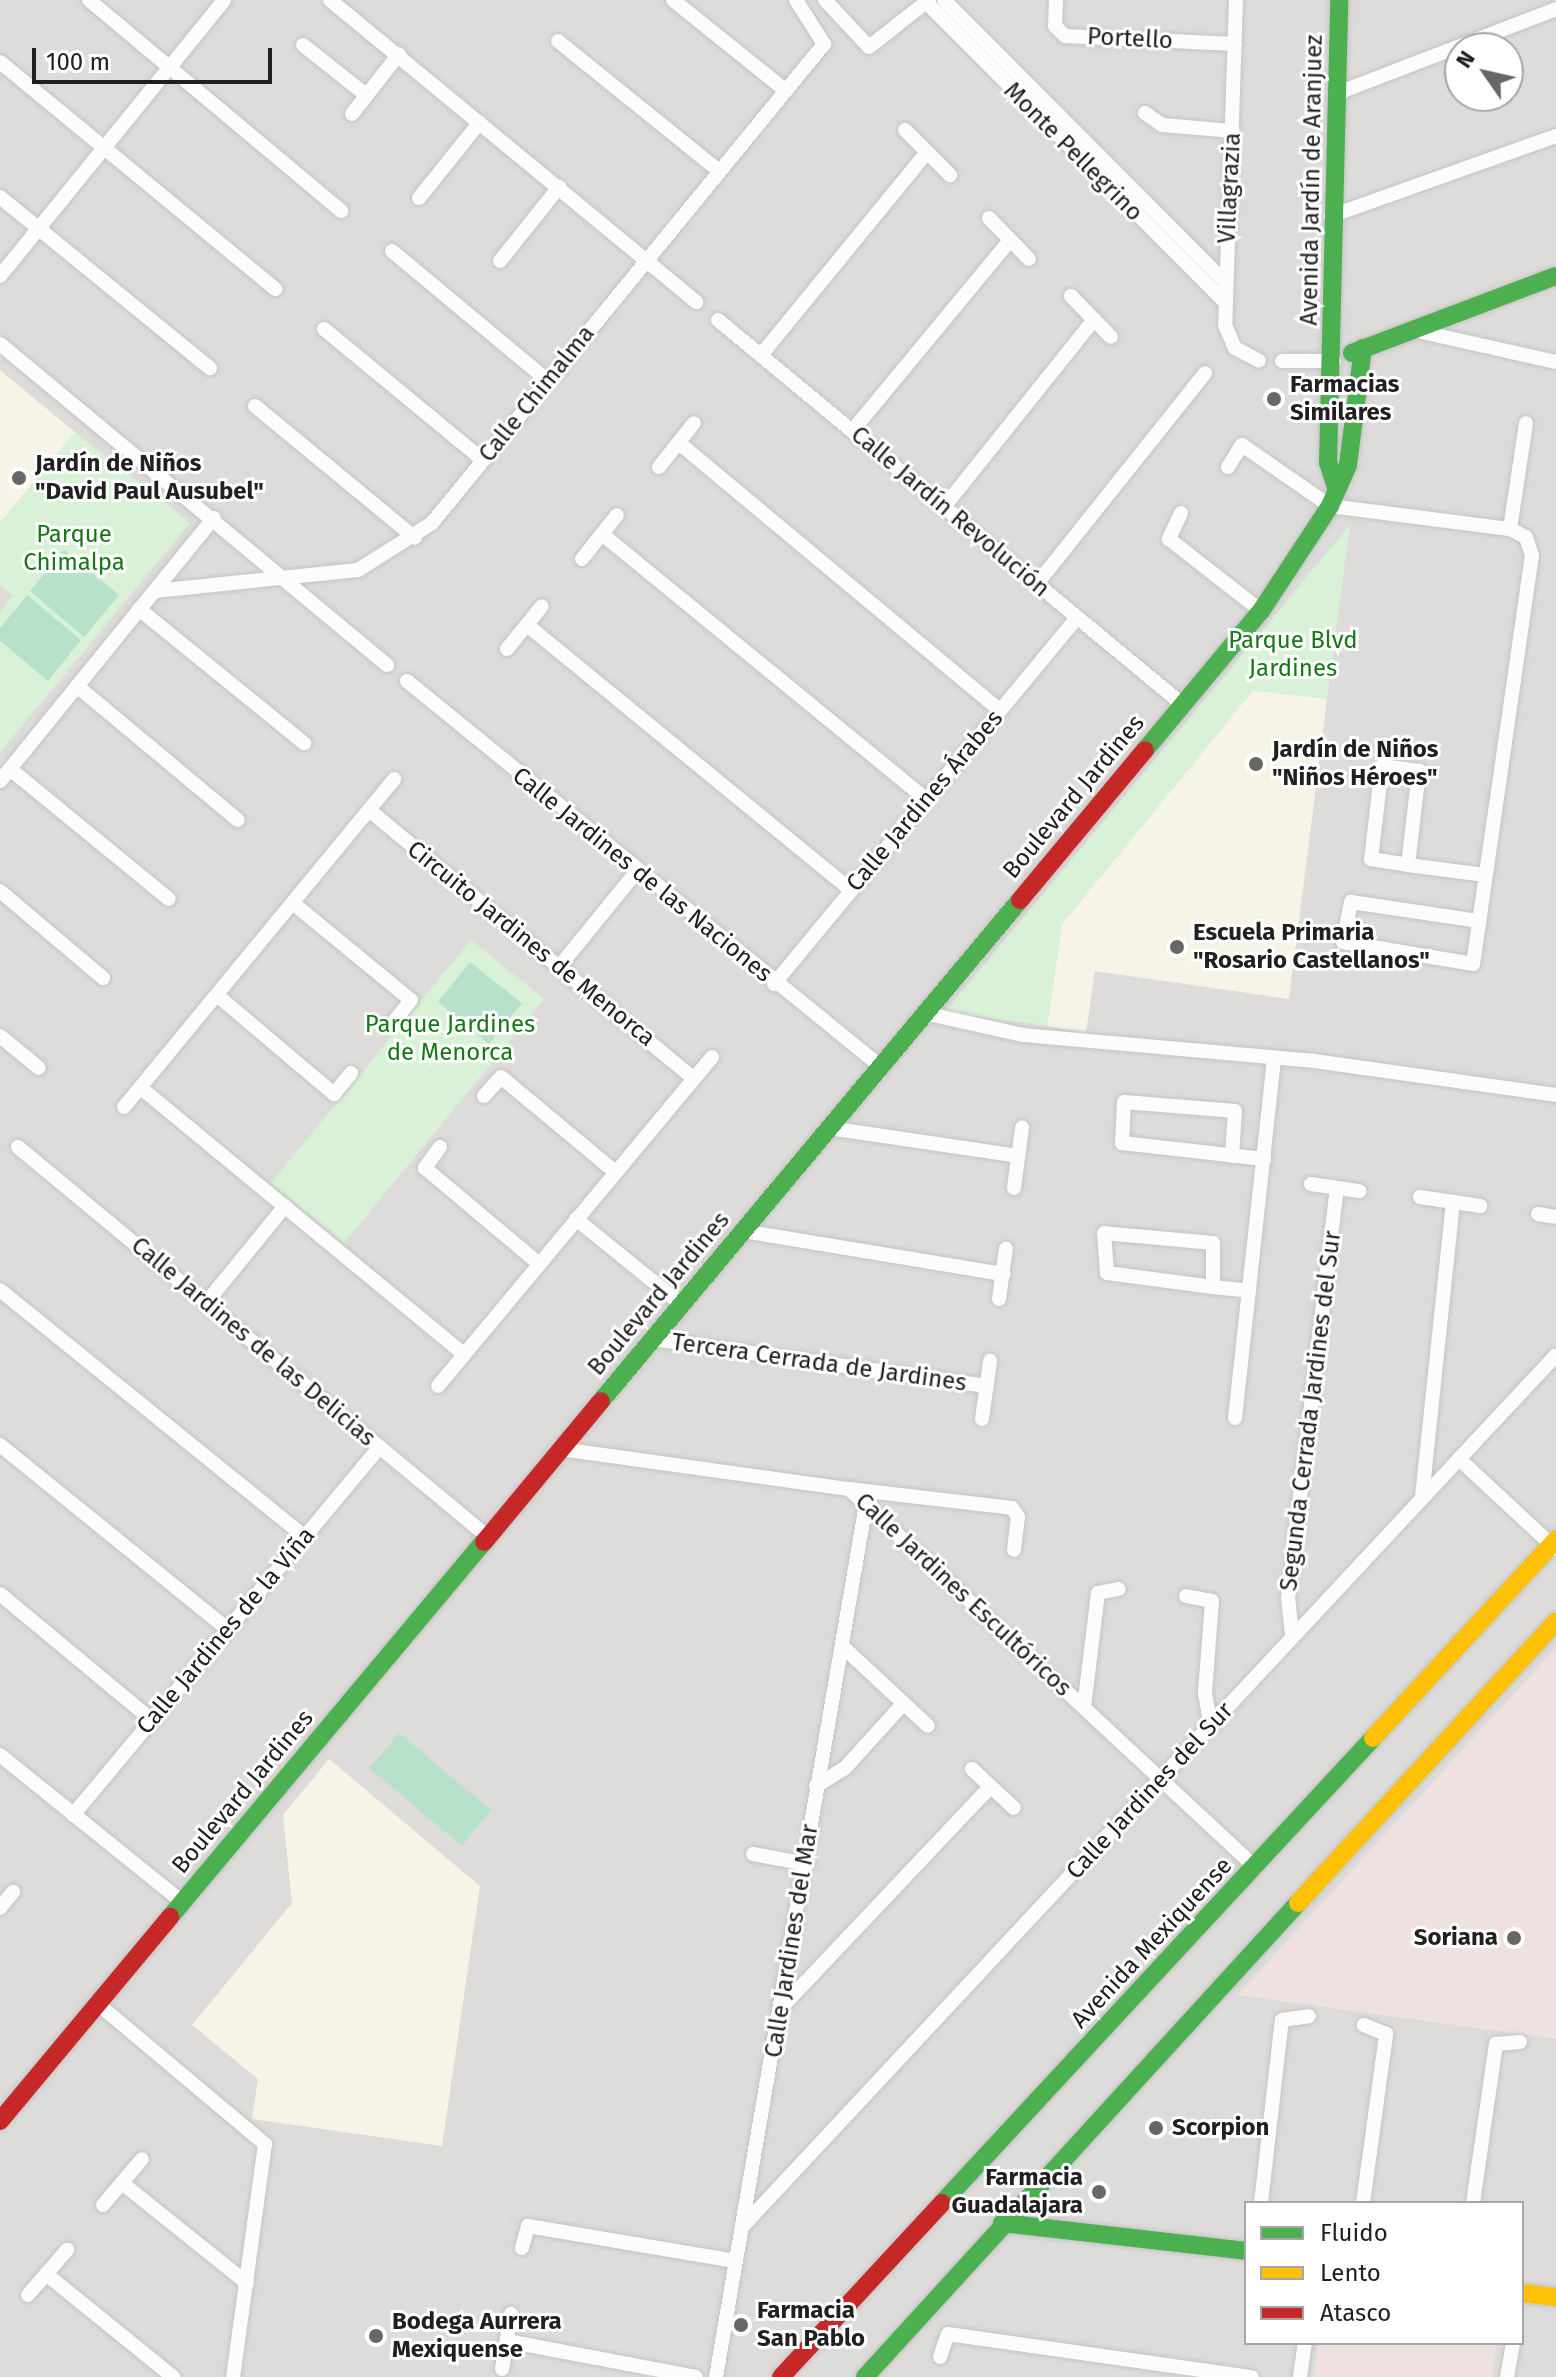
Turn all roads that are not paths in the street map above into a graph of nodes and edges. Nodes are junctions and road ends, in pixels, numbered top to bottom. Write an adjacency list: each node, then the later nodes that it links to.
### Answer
1 (89, 0): 18 (street)
2 (330, 0): 16 (street)
3 (673, 0): 19 (street)
4 (796, 0): 19 (street, Calle Chimalma)
5 (825, 0): 10 (street)
6 (944, 0): 46 (street, Monte Pellegrino)
7 (1056, 0): 14 (street, Portello)
8 (1236, 0): 14 (street, Villagrazia)
9 (1339, 0): 20 (street, Avenida Jardín de Aranjuez)
10 (926, 1): 50 (street, Monte Pellegrino)
11 (220, 2): 18 (street)
12 (1556, 9): 20 (street)
13 (558, 41): 30 (street)
14 (1235, 44): 26 (street, Villagrazia)
15 (303, 45): 21 (street)
16 (399, 54): 21 (street); 24 (street)
17 (0, 62): 28 (street)
18 (170, 67): 28 (street); 35 (street)
19 (785, 90): 30 (street, Calle Chimalma)
20 (1335, 94): 36 (street, Avenida Jardín de Aranjuez)
21 (366, 95): 23 (street)
22 (1145, 113): 26 (street)
23 (352, 114)
24 (480, 122): 32 (street); 34 (street)
25 (905, 130): 29 (street)
26 (1233, 131): 46 (street, Villagrazia)
27 (1556, 136): 36 (street)
28 (105, 148): 38 (street); 47 (street)
29 (927, 152): 31 (street); 58 (street)
30 (719, 171): 42 (street, Calle Chimalma)
31 (950, 175)
32 (559, 187): 42 (street); 43 (street)
33 (0, 197): 38 (street)
34 (419, 198)
35 (341, 211)
36 (1331, 216): 61 (street, Avenida Jardín de Aranjuez)
37 (989, 218): 39 (street)
38 (39, 229): 44 (street); 63 (street)
39 (1010, 240): 41 (street); 69 (street)
40 (392, 251): 65 (street)
41 (1029, 259)
42 (645, 260): 49 (street); 65 (street, Calle Chimalma)
43 (500, 261)
44 (0, 276)
45 (1556, 276): 54 (street)
46 (1225, 282): 50 (street, Villagrazia)
47 (275, 289)
48 (1071, 296): 52 (street)
49 (697, 302)
50 (1225, 302): 59 (street, Villagrazia)
51 (718, 320): 58 (street, Calle Jardín Revolución)
52 (1094, 320): 55 (street); 76 (street)
53 (324, 329): 71 (street)
54 (1411, 329): 57 (street); 62 (street)
55 (1111, 337)
56 (0, 344): 79 (street)
57 (1363, 348): 61 (street); 74 (street, Boulevard Jardines)
58 (761, 355): 69 (street, Calle Jardín Revolución)
59 (1259, 361)
60 (1282, 361): 61 (street)
61 (1334, 361): 74 (street, Avenida Jardín de Aranjuez)
62 (1556, 362)
63 (210, 368)
64 (1205, 373): 85 (street)
65 (548, 381): 71 (street, Calle Chimalma)
66 (255, 406): 82 (street)
67 (694, 423): 70 (street)
68 (1526, 423): 80 (street)
69 (853, 430): 76 (street, Calle Jardín Revolución)
70 (679, 443): 72 (street); 97 (street)
71 (483, 460): 82 (street, Calle Chimalma)
72 (659, 467)
73 (1228, 467): 75 (street)
74 (1336, 487): 75 (street, Boulevard Jardines)
75 (1330, 506): 80 (street); 89 (street, Boulevard Jardines)
76 (944, 507): 85 (street, Calle Jardín Revolución)
77 (1181, 513): 89 (street)
78 (617, 515): 81 (street)
79 (214, 518): 84 (street); 86 (street)
80 (1510, 529): 107 (street)
81 (602, 534): 83 (street); 102 (street)
82 (415, 538): 84 (street, Calle Chimalma)
83 (582, 559)
84 (276, 575): 86 (street, Calle Chimalma); 93 (street)
85 (1036, 585): 90 (street, Calle Jardín Revolución)
86 (155, 591): 88 (street)
87 (542, 606): 91 (street)
88 (139, 609): 95 (street); 98 (street)
89 (1261, 611): 96 (street, Boulevard Jardines)
90 (1076, 619): 96 (street, Calle Jardín Revolución); 97 (street, Calle Jardines Árabes)
91 (527, 625): 92 (street); 108 (street)
92 (507, 649)
93 (387, 665)
94 (407, 681): 106 (street, Calle Jardines de las Naciones)
95 (77, 686): 99 (street); 104 (street)
96 (1182, 704): 117 (street, Boulevard Jardines)
97 (1000, 710): 102 (street, Calle Jardines Árabes)
98 (304, 743)
99 (10, 769): 101 (street); 110 (street)
100 (394, 779): 103 (street)
101 (0, 781)
102 (926, 799): 108 (street, Calle Jardines Árabes)
103 (369, 810): 111 (street); 113 (street, Circuito Jardines de Menorca)
104 (238, 820)
105 (1408, 865): 105 (street); 107 (street)
106 (637, 871): 113 (street); 115 (street, Calle Jardines de las Naciones)
107 (1485, 875): 112 (street)
108 (851, 890): 115 (street, Calle Jardines Árabes)
109 (0, 891): 114 (street)
110 (169, 899)
111 (294, 904): 116 (street); 118 (street)
112 (1478, 921): 112 (street)
113 (559, 967): 125 (street, Circuito Jardines de Menorca)
114 (103, 978)
115 (774, 984): 122 (street, Calle Jardines de las Naciones)
116 (218, 996): 124 (street); 126 (street)
117 (924, 1013): 121 (street); 122 (street, Boulevard Jardines)
118 (394, 1022)
119 (0, 1036): 123 (street)
120 (712, 1057): 125 (street)
121 (1274, 1058): 127 (street); 136 (street)
122 (880, 1066): 130 (street, Boulevard Jardines)
123 (39, 1068)
124 (351, 1073)
125 (693, 1078): 137 (street)
126 (141, 1088): 129 (street); 144 (street)
127 (1556, 1095)
128 (484, 1096): 137 (street)
129 (124, 1107)
130 (829, 1128): 134 (street); 149 (street, Boulevard Jardines)
131 (1022, 1128): 134 (street)
132 (18, 1147): 157 (street, Calle Jardines de las Delicias)
133 (440, 1147): 151 (street)
134 (1018, 1156): 139 (street)
135 (1232, 1156): 135 (street); 136 (street)
136 (1264, 1159): 155 (street)
137 (615, 1172): 148 (street)
138 (1311, 1184): 140 (street)
139 (1014, 1188)
140 (1337, 1188): 141 (street); 183 (street, Segunda Cerrada Jardines del Sur)
141 (1359, 1191)
142 (1420, 1197): 143 (street)
143 (1453, 1202): 145 (street); 172 (street)
144 (285, 1206): 157 (street); 160 (street)
145 (1480, 1206)
146 (1538, 1214): 147 (street)
147 (1556, 1217)
148 (576, 1219): 151 (street); 158 (street)
149 (743, 1231): 152 (street); 158 (street, Boulevard Jardines)
150 (1006, 1248): 152 (street)
151 (539, 1264): 160 (street)
152 (1003, 1274): 156 (street)
153 (1213, 1287): 153 (street); 155 (street)
154 (0, 1290): 174 (street)
155 (1249, 1291): 165 (street)
156 (999, 1299)
157 (206, 1303): 168 (street, Calle Jardines de las Delicias)
158 (681, 1304): 159 (street, Boulevard Jardines)
159 (652, 1339): 164 (street, Tercera Cerrada de Jardines); 169 (street, Boulevard Jardines)
160 (464, 1354): 163 (street)
161 (1556, 1355): 170 (street, Calle Jardines del Sur)
162 (990, 1361): 164 (street, Tercera Cerrada de Jardines)
163 (438, 1386)
164 (987, 1386): 166 (street, Tercera Cerrada de Jardines)
165 (1235, 1418)
166 (982, 1419)
167 (0, 1445): 182 (street)
168 (380, 1447): 174 (street, Calle Jardines de la Viña); 175 (street, Calle Jardines de las Delicias)
169 (560, 1449): 171 (street, Calle Jardines Escultóricos); 175 (street, Boulevard Jardines)
170 (1459, 1459): 172 (street, Calle Jardines del Sur); 176 (street)
171 (849, 1489): 173 (street, Calle Jardines Escultóricos); 177 (street)
172 (1422, 1497): 183 (street, Calle Jardines del Sur)
173 (866, 1504): 184 (street, Calle Jardines del Mar); 186 (street, Calle Jardines Escultóricos)
174 (305, 1537): 182 (street, Calle Jardines de la Viña)
175 (488, 1537): 201 (street, Boulevard Jardines)
176 (1555, 1545): 199 (street, Avenida Mexiquense)
177 (1014, 1550)
178 (1119, 1589): 186 (street)
179 (0, 1594): 187 (street)
180 (1186, 1596): 189 (street)
181 (1556, 1621): 215 (street)
182 (227, 1629): 187 (street, Calle Jardines de la Viña)
183 (1292, 1635): 189 (street, Calle Jardines del Sur)
184 (842, 1646): 185 (street); 193 (street, Calle Jardines del Mar)
185 (903, 1704): 188 (street); 193 (street)
186 (1084, 1707): 192 (street, Calle Jardines Escultóricos)
187 (152, 1720): 196 (street, Calle Jardines de la Viña)
188 (928, 1726)
189 (1211, 1727): 192 (street, Calle Jardines del Sur)
190 (0, 1755): 196 (street)
191 (972, 1769): 194 (street)
192 (1162, 1781): 199 (street, Calle Jardines Escultóricos); 216 (street, Calle Jardines del Sur)
193 (816, 1786): 198 (street, Calle Jardines del Mar)
194 (990, 1787): 195 (street); 204 (street)
195 (1014, 1808)
196 (73, 1815): 201 (street)
197 (753, 1854): 198 (street)
198 (807, 1864): 204 (street, Calle Jardines del Mar)
199 (1256, 1868): 237 (street, Avenida Mexiquense)
200 (13, 1892): 202 (street)
201 (182, 1902): 203 (street, Boulevard Jardines)
202 (0, 1908)
203 (98, 2004): 208 (street, Boulevard Jardines); 222 (street)
204 (782, 2007): 216 (street, Calle Jardines del Mar)
205 (1309, 2016): 211 (street)
206 (1364, 2025): 212 (street)
207 (1520, 2042): 213 (street)
208 (0, 2121)
209 (142, 2159): 210 (street)
210 (122, 2183): 214 (street); 222 (street)
211 (1261, 2201)
212 (1363, 2201)
213 (1473, 2201)
214 (103, 2205)
215 (1002, 2223): 219 (street); 232 (street)
216 (743, 2226): 220 (street, Calle Jardines del Mar)
217 (522, 2248): 220 (street)
218 (67, 2250): 221 (street)
219 (1244, 2251)
220 (735, 2261): 236 (street, Calle Jardines del Mar)
221 (46, 2274): 224 (street); 233 (street)
222 (247, 2283): 234 (street)
223 (1524, 2293): 225 (street)
224 (28, 2295)
225 (1556, 2297)
226 (511, 2314): 227 (street)
227 (507, 2341): 231 (street); 235 (street)
228 (1305, 2345): 239 (street)
229 (1513, 2345): 240 (street)
230 (940, 2357): 238 (street)
231 (502, 2369)
232 (869, 2375)
233 (173, 2377)
234 (233, 2377)
235 (696, 2377)
236 (716, 2377)
237 (781, 2377)
238 (1252, 2377)
239 (1300, 2377)
240 (1507, 2377)

